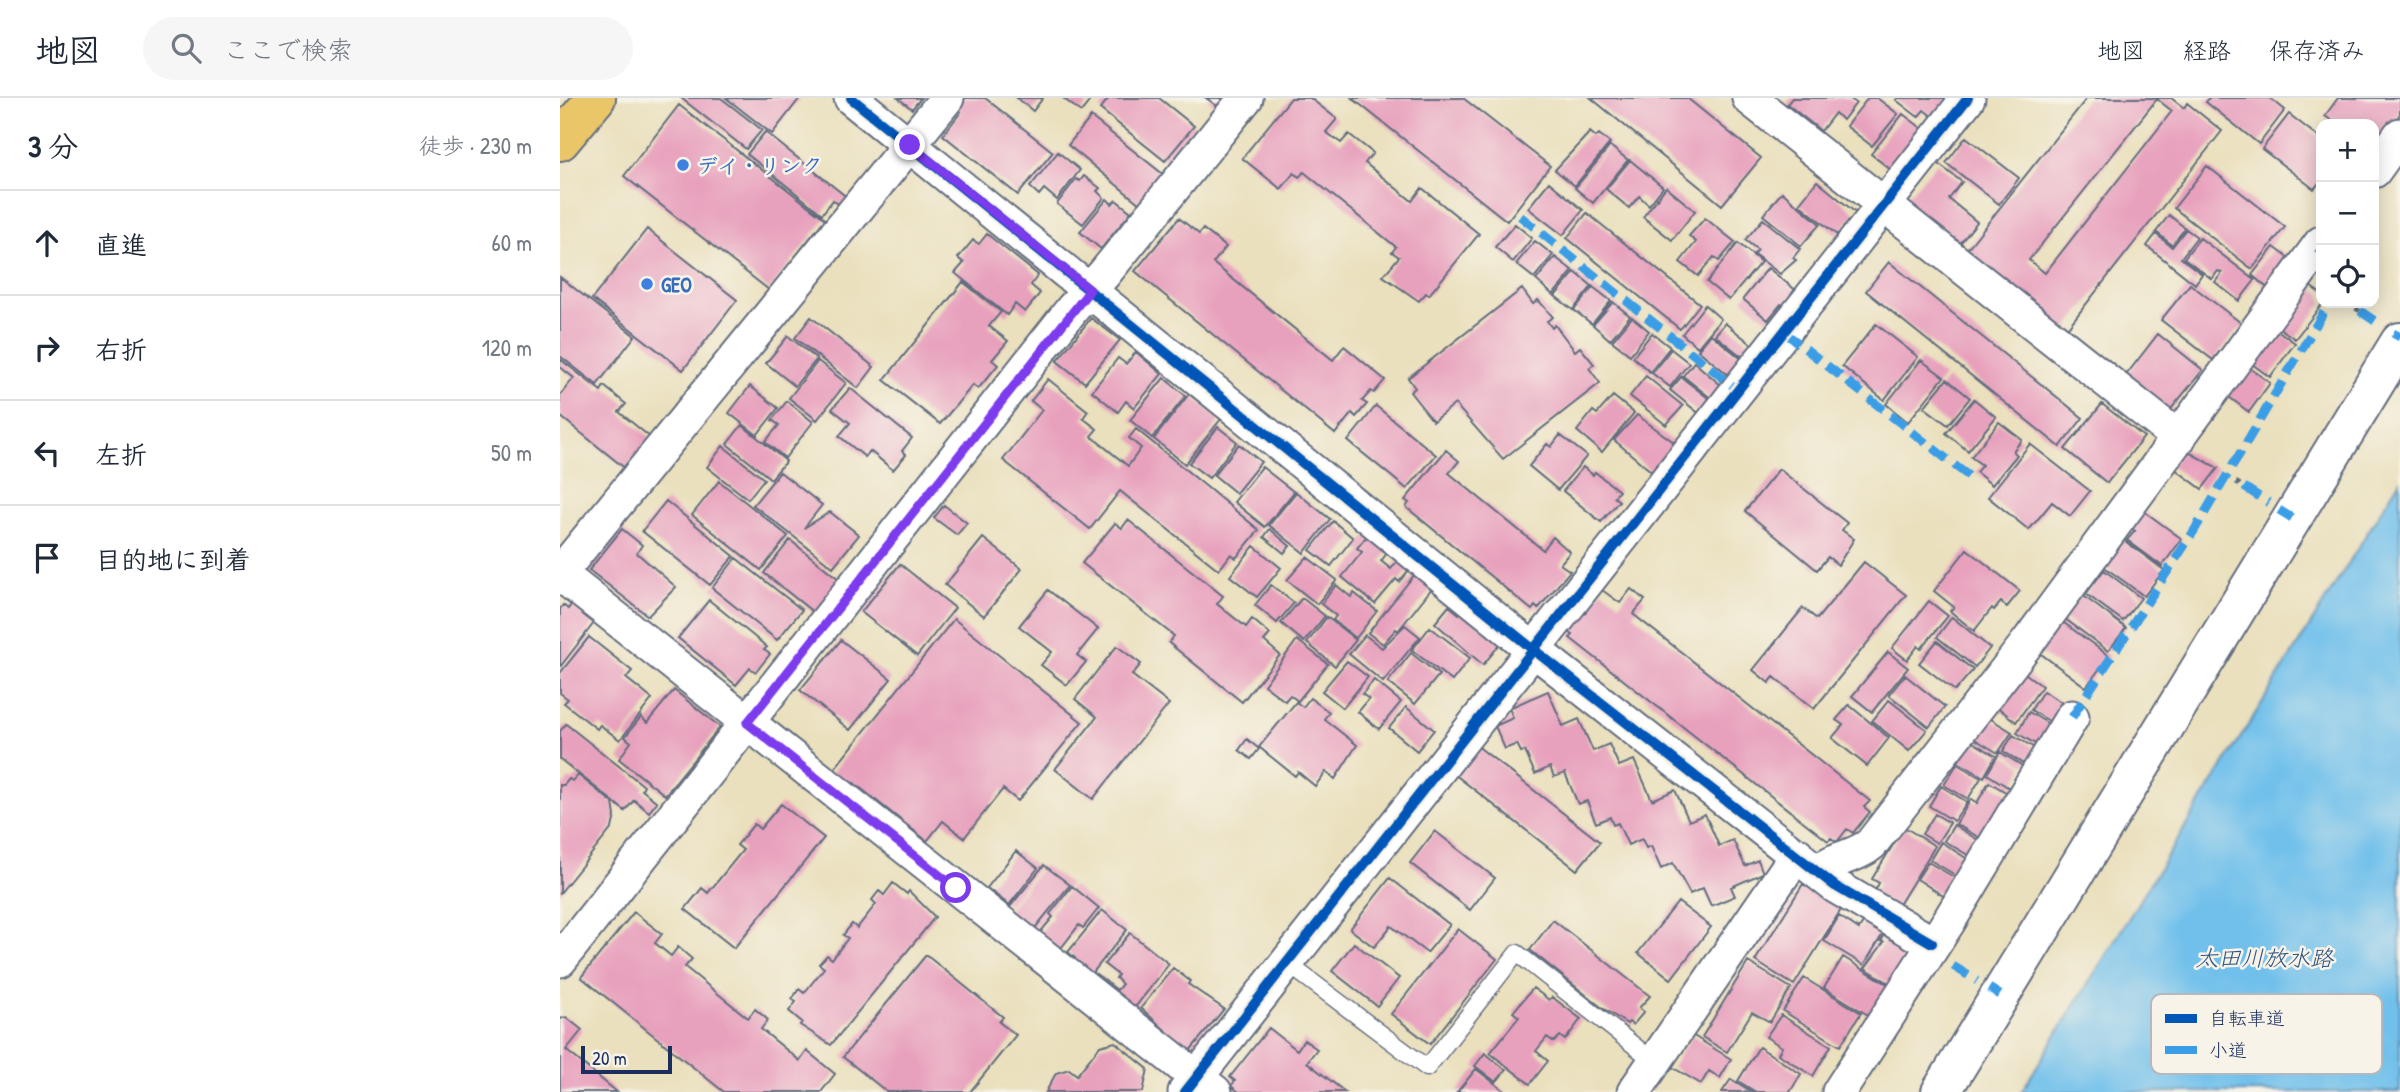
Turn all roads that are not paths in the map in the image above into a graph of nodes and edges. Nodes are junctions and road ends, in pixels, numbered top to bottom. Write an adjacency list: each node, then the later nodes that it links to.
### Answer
1 (596, 98): 8 (highway)
2 (851, 98): 9 (street)
3 (947, 98): 9 (street)
4 (1246, 98): 13 (street)
5 (1749, 98): 11 (street)
6 (1968, 98): 11 (street)
7 (2400, 135): 10 (street)
8 (560, 141)
9 (910, 145): 13 (street); 16 (street)
10 (2379, 164)
11 (1883, 206): 15 (street); 17 (street)
12 (2320, 245): 15 (street)
13 (1090, 290): 17 (street); 19 (street)
14 (2400, 342): 28 (street)
15 (2179, 438): 20 (street)
16 (560, 574): 19 (street)
17 (1534, 650): 20 (street); 23 (street)
18 (2072, 717): 21 (street)
19 (747, 723): 22 (street); 25 (street)
20 (1807, 863): 21 (street); 24 (street)
21 (1932, 943): 27 (street)
22 (560, 960)
23 (1287, 963): 24 (lane); 25 (street)
24 (1655, 1062): 26 (street)
25 (1199, 1087)
26 (1634, 1092)
27 (1839, 1092)
28 (1941, 1092)

